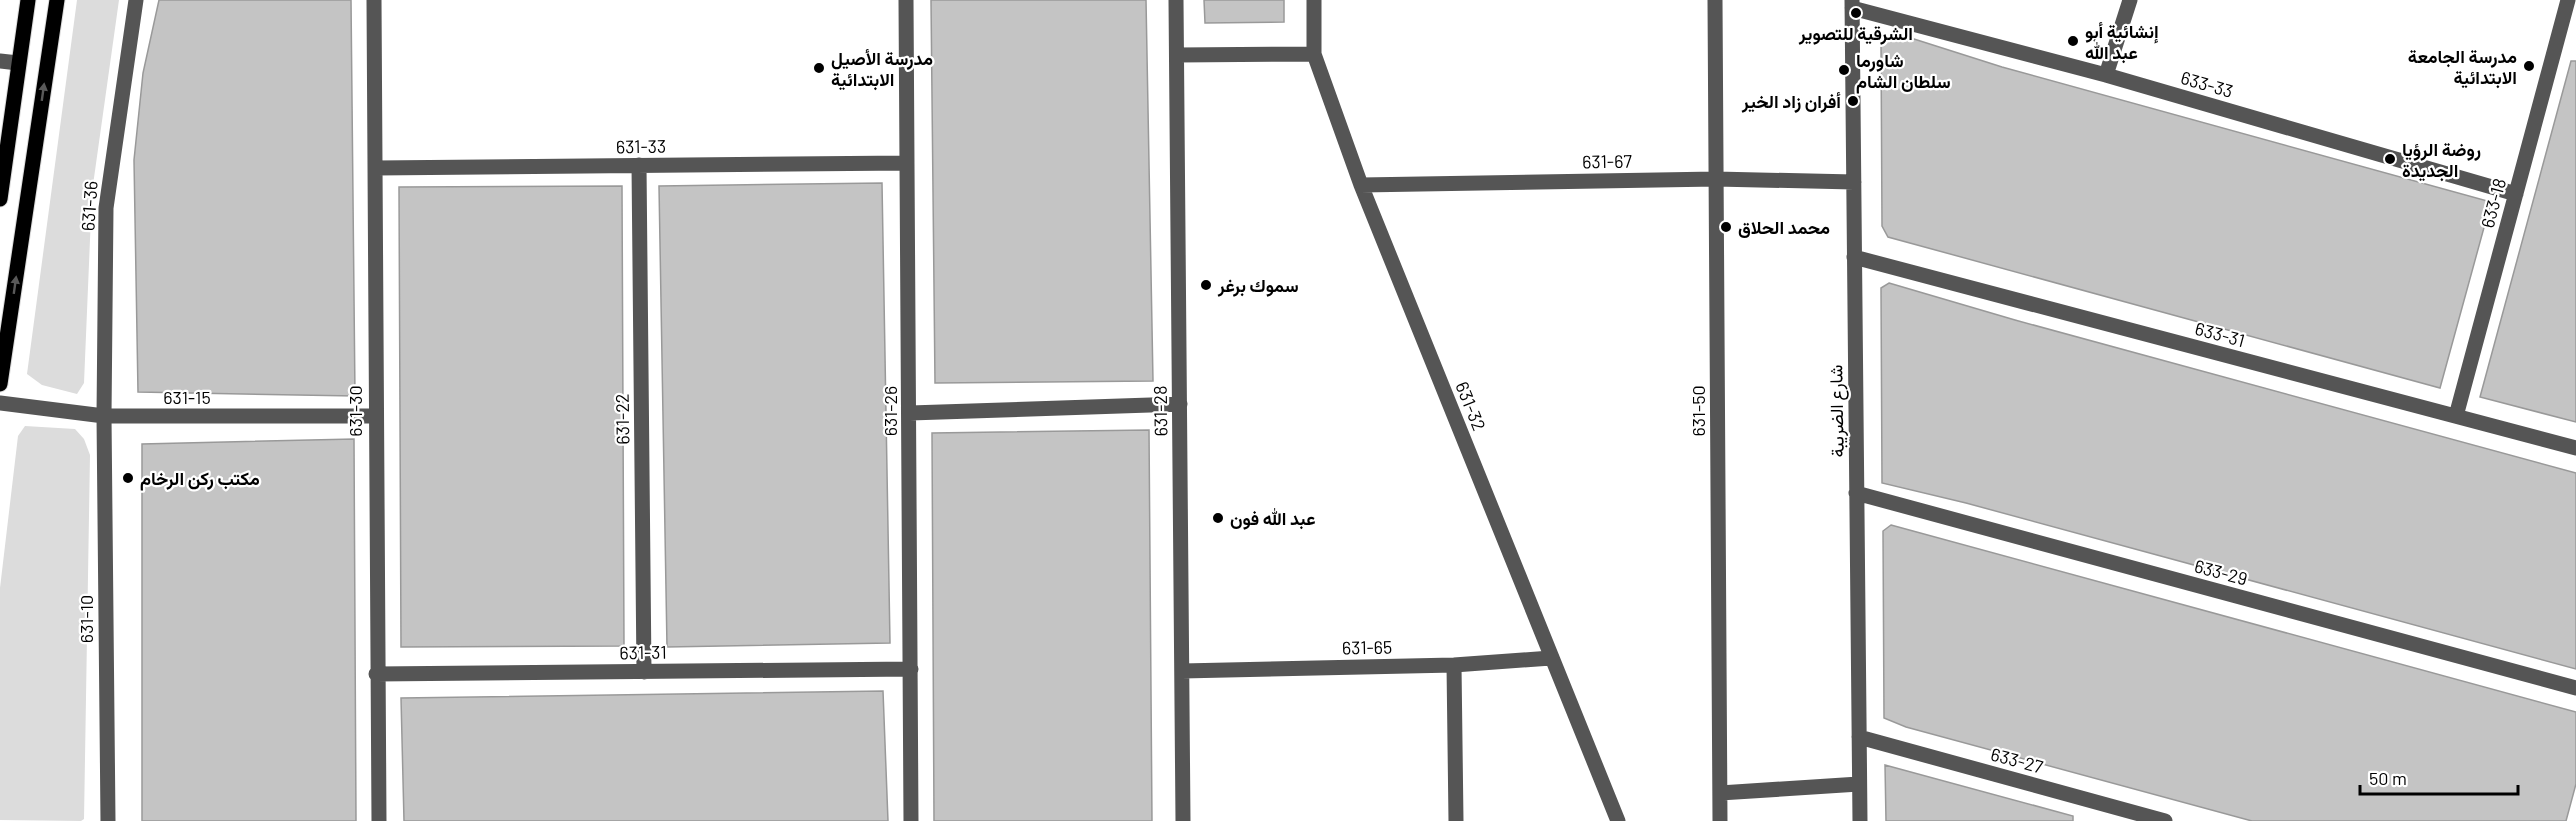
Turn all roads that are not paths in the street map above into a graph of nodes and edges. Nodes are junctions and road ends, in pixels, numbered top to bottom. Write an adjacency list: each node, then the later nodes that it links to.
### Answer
1 (28, 0): 15 (main road)
2 (57, 0): 26 (main road, one-way to 2)
3 (136, 0): 30 (street, 631-36)
4 (374, 0): 19 (street, 631-30)
5 (906, 0): 17 (street, 631-26)
6 (1176, 0): 13 (street, 631-28)
7 (1314, 0): 12 (street, 631-32)
8 (1715, 0): 20 (street, 631-50)
9 (2130, 0): 16 (street)
10 (2568, 0): 23 (street, 633-18)
11 (1852, 4): 16 (street, 633-33); 21 (street, شارع الضريبة)
12 (1314, 54): 13 (street); 22 (street, 631-32)
13 (1177, 55): 28 (street, 631-28)
14 (0, 61): 15 (street)
15 (18, 63): 24 (main road)
16 (2106, 75): 23 (street, 633-33)
17 (908, 163): 18 (street, 631-33); 29 (street, 631-26)
18 (639, 165): 19 (street, 631-33); 39 (street, 631-22)
19 (376, 168): 31 (street, 631-30)
20 (1716, 179): 21 (street, 631-67); 22 (street, 631-67); 44 (street, 631-50)
21 (1854, 182): 25 (street, شارع الضريبة)
22 (1362, 185): 35 (street, 631-32)
23 (2516, 194): 32 (street, 633-18)
24 (0, 199)
25 (1854, 257): 32 (street, 633-31); 34 (street, شارع الضريبة)
26 (0, 384)
27 (0, 403): 30 (street, 631-15)
28 (1180, 404): 29 (street); 38 (street, 631-28)
29 (910, 413): 37 (street, 631-26)
30 (104, 416): 31 (street, 631-15); 45 (street, 631-10)
31 (375, 416): 40 (street, 631-30)
32 (2456, 416): 33 (street, 633-31)
33 (2576, 448)
34 (1857, 493): 41 (street, 633-29); 42 (street, شارع الضريبة)
35 (1551, 658): 36 (street, 631-65); 50 (street, 631-32)
36 (1454, 664): 38 (street, 631-65); 49 (street)
37 (911, 669): 39 (street, 631-31); 47 (street, 631-26)
38 (1182, 671): 48 (street, 631-28)
39 (644, 672): 40 (street, 631-31)
40 (376, 674): 46 (street, 631-30)
41 (2576, 688)
42 (1859, 737): 43 (street, شارع الضريبة); 53 (street, 633-27)
43 (1859, 784): 44 (street); 52 (street, شارع الضريبة)
44 (1720, 793): 51 (street, 631-50)
45 (108, 821)
46 (379, 821)
47 (911, 821)
48 (1183, 821)
49 (1456, 821)
50 (1618, 821)
51 (1720, 821)
52 (1860, 821)
53 (2165, 821)

